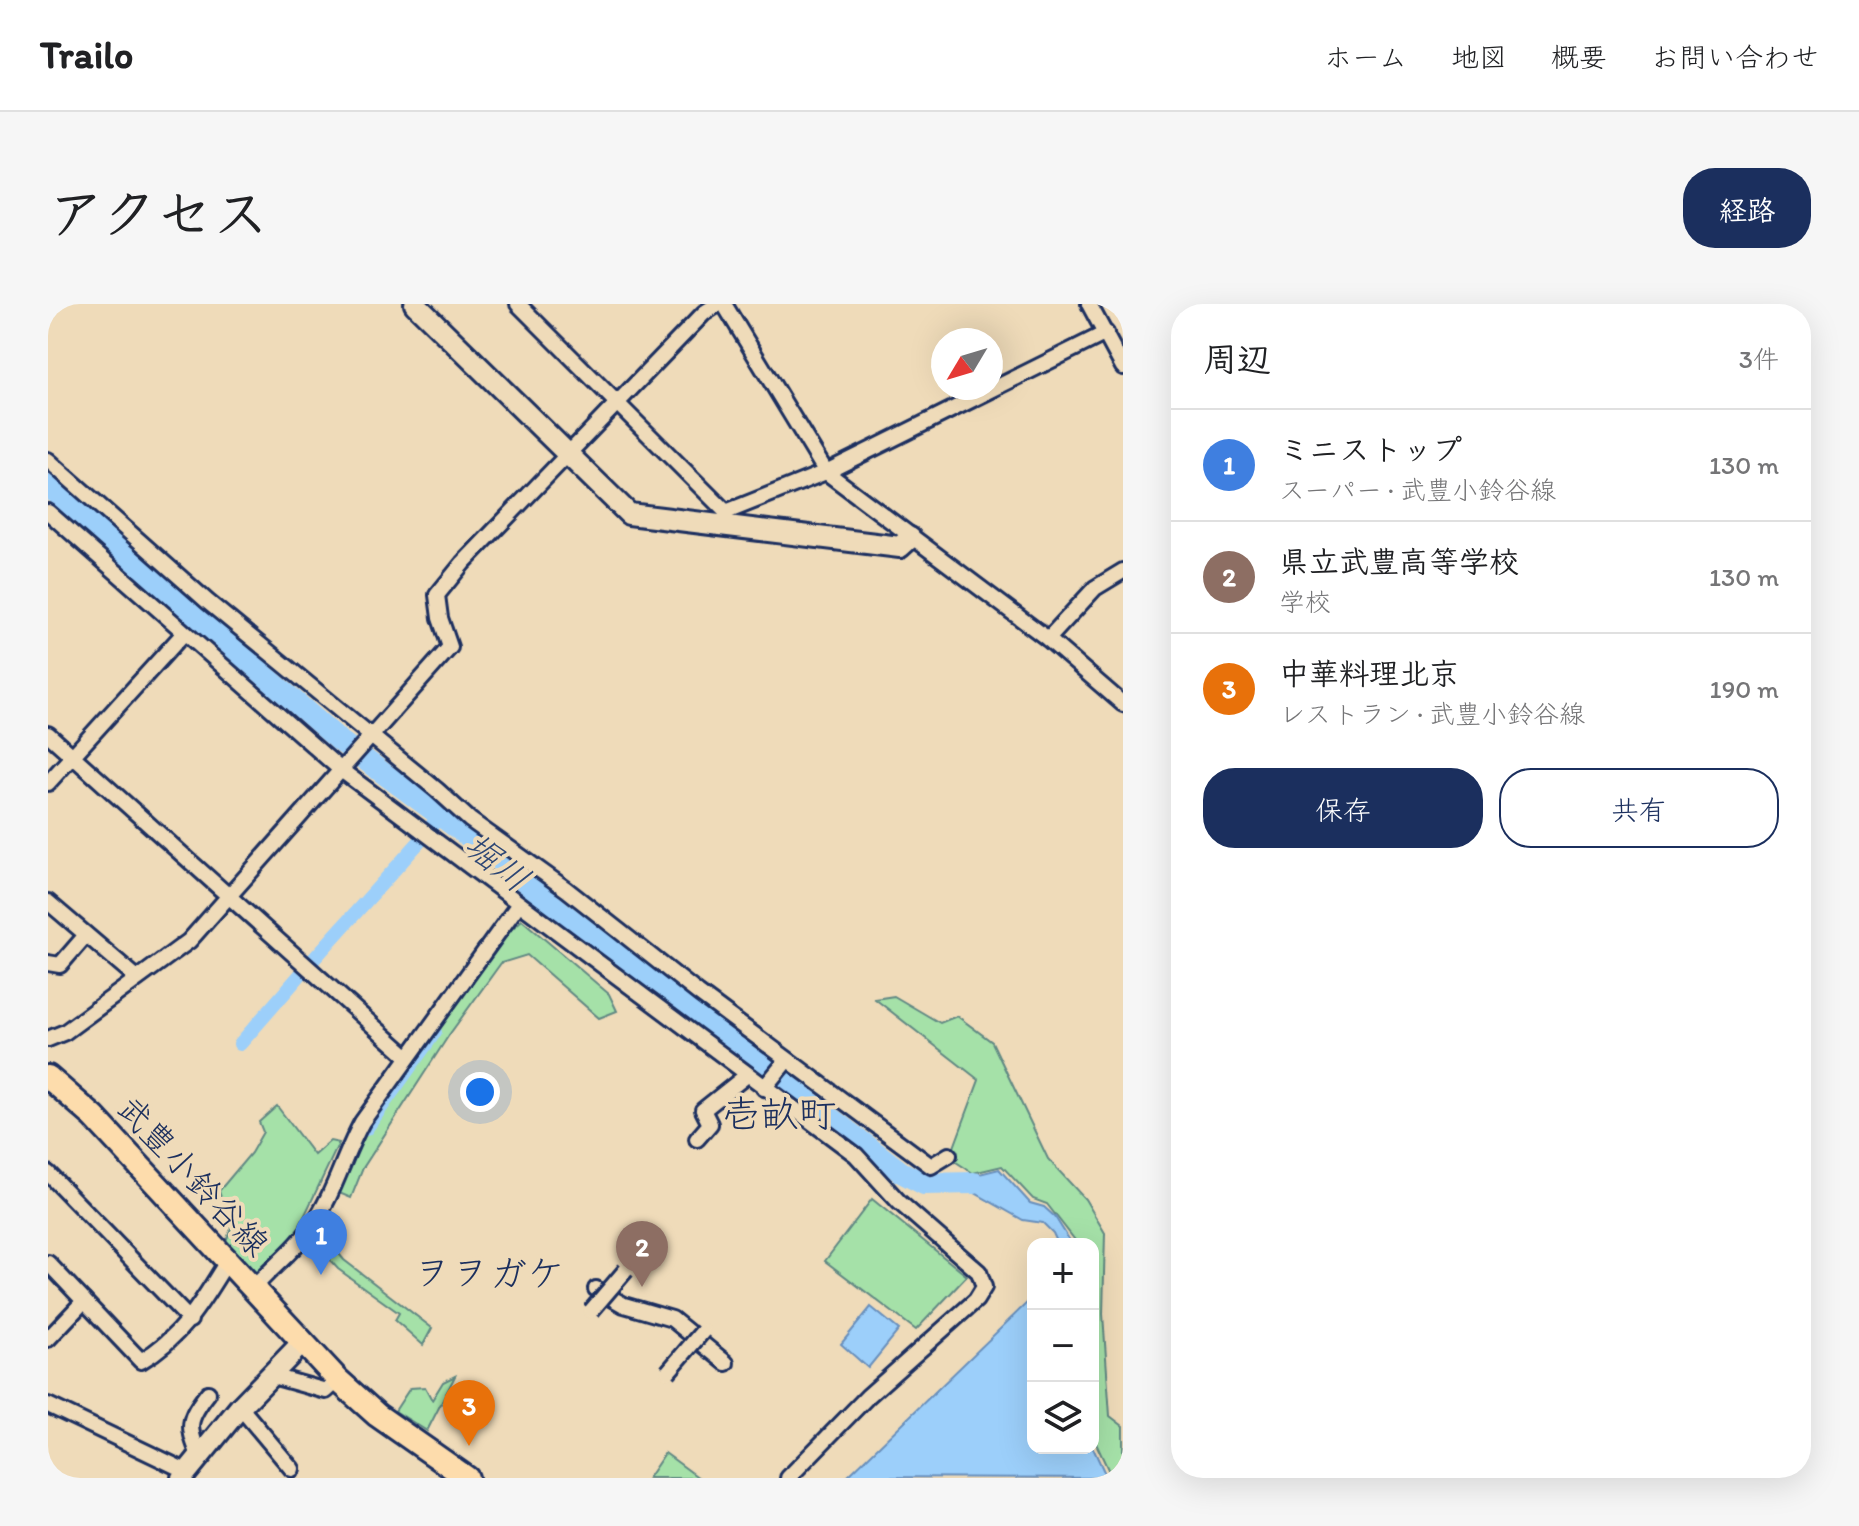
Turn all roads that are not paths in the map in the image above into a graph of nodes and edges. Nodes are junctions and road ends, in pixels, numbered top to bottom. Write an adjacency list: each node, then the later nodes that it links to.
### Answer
1 (415, 304): 8 (street)
2 (518, 304): 7 (street)
3 (721, 304): 7 (street); 10 (street)
4 (1089, 304): 5 (street)
5 (1106, 333): 6 (street); 10 (street)
6 (1123, 367)
7 (617, 402): 8 (street); 10 (street)
8 (568, 457): 12 (street); 18 (street)
9 (48, 460): 18 (street)
10 (826, 472): 12 (street)
11 (48, 512): 14 (street)
12 (910, 538): 15 (street)
13 (1123, 571): 15 (street)
14 (184, 633): 19 (street); 20 (street)
15 (1048, 639): 16 (street)
16 (1123, 704)
17 (48, 734): 19 (street)
18 (370, 737): 20 (street); 30 (street)
19 (72, 755): 21 (street); 22 (street)
20 (341, 770): 22 (street); 24 (street)
21 (48, 783)
22 (229, 897): 27 (street); 29 (street)
23 (48, 902): 25 (street)
24 (518, 905): 29 (street); 31 (street)
25 (86, 935): 26 (street); 27 (street)
26 (48, 963)
27 (136, 977): 28 (street)
28 (48, 1039)
29 (408, 1057): 41 (street)
30 (787, 1060): 33 (street); 35 (street)
31 (747, 1075): 33 (street); 34 (street)
32 (51, 1087): 38 (main road, 武豊小鈴谷線)
33 (764, 1088): 58 (street)
34 (697, 1139)
35 (949, 1155)
36 (48, 1173): 44 (street)
37 (48, 1263): 42 (street)
38 (226, 1263): 41 (main road, 武豊小鈴谷線); 44 (street)
39 (626, 1270): 43 (street, bridge)
40 (596, 1289): 48 (street)
41 (252, 1290): 47 (main road, 武豊小鈴谷線)
42 (84, 1301): 44 (street); 46 (street)
43 (591, 1311)
44 (190, 1320)
45 (703, 1331): 49 (street, bridge)
46 (48, 1339)
47 (302, 1343): 50 (street); 51 (main road, 武豊小鈴谷線)
48 (726, 1363)
49 (668, 1372)
50 (269, 1375): 51 (street); 54 (street)
51 (338, 1380): 57 (main road, 武豊小鈴谷線)
52 (208, 1393): 55 (street)
53 (48, 1405): 55 (street)
54 (240, 1407): 55 (street); 56 (street)
55 (190, 1469)
56 (292, 1469)
57 (467, 1478)
58 (788, 1478)

